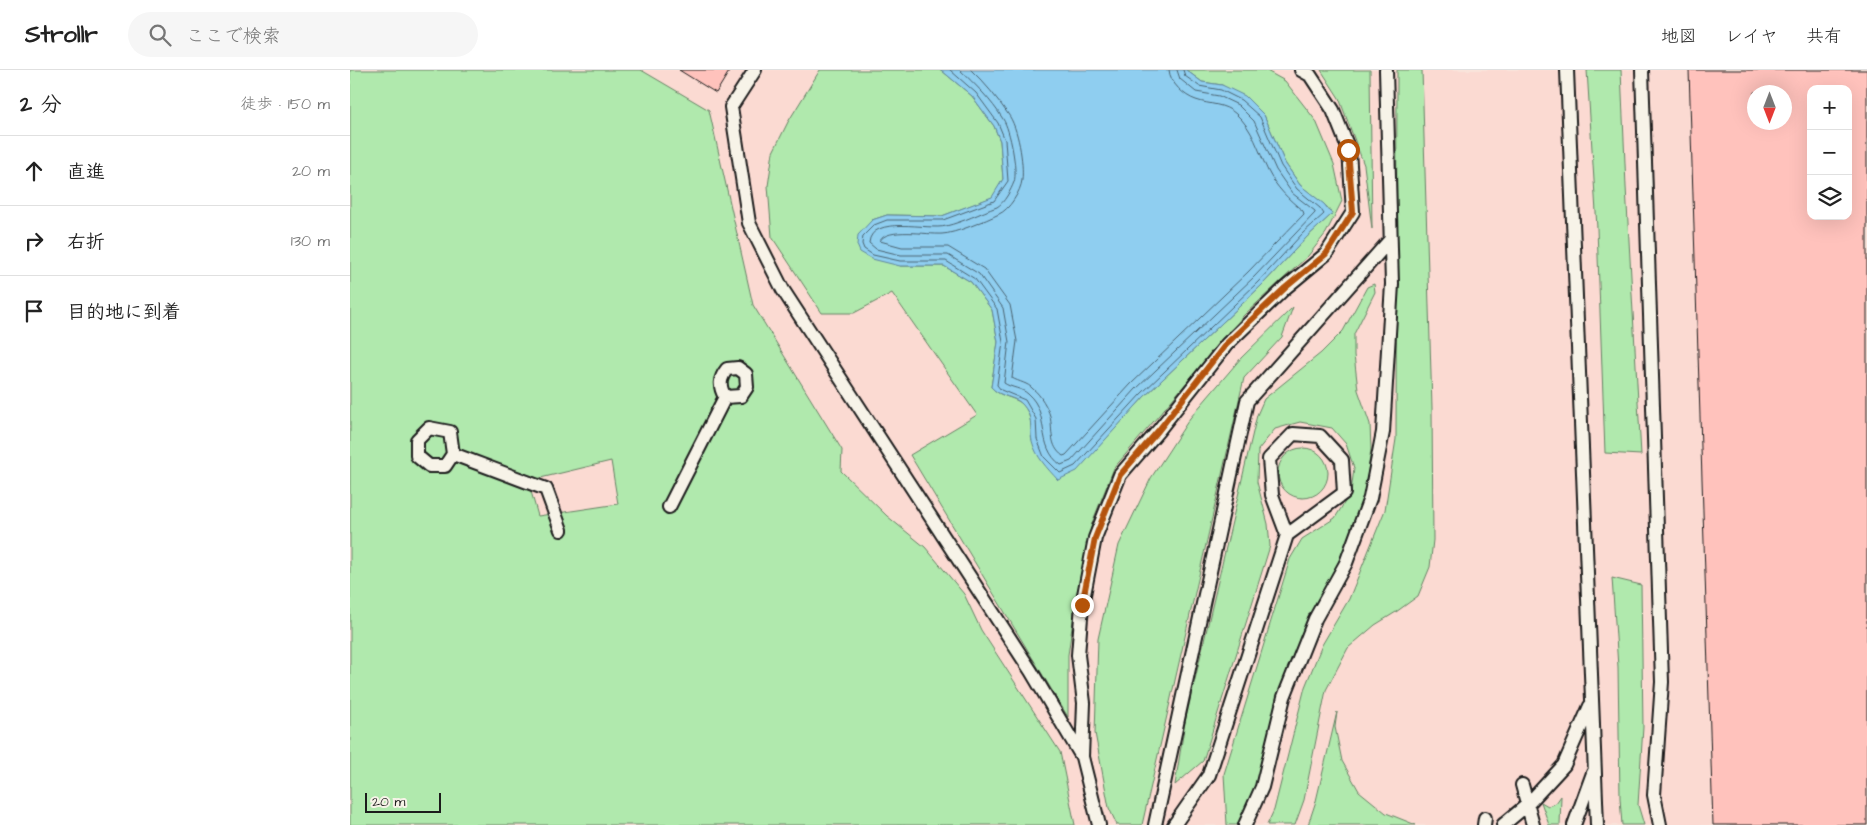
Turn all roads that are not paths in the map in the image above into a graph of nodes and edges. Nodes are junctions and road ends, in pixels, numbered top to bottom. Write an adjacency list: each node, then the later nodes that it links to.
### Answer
1 (755, 70): 13 (lane)
2 (1301, 70): 13 (lane)
3 (1386, 70): 6 (lane)
4 (1567, 70): 12 (lane)
5 (1642, 70): 25 (lane)
6 (1390, 240): 18 (lane); 20 (lane)
7 (725, 397): 9 (lane)
8 (453, 454): 10 (lane)
9 (669, 507)
10 (561, 530)
11 (1287, 534): 11 (lane); 19 (lane)
12 (1592, 703): 14 (lane); 16 (lane)
13 (1082, 757): 17 (lane)
14 (1595, 767): 23 (lane); 24 (lane)
15 (1522, 785): 16 (lane)
16 (1527, 805): 21 (lane); 22 (lane)
17 (1099, 825)
18 (1155, 825)
19 (1174, 825)
20 (1245, 825)
21 (1503, 825)
22 (1532, 825)
23 (1574, 825)
24 (1597, 825)
25 (1660, 825)

